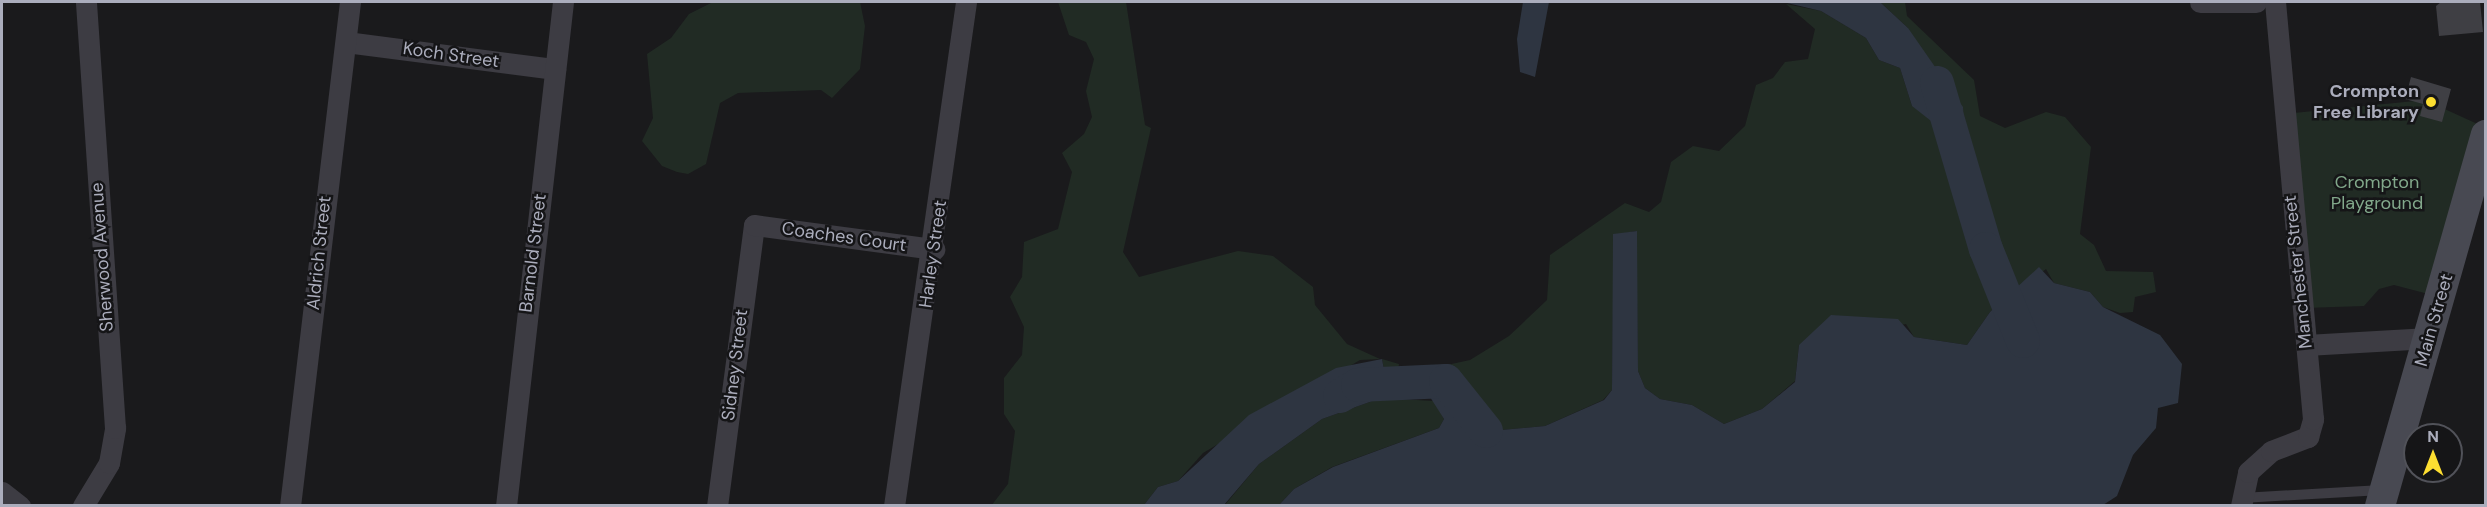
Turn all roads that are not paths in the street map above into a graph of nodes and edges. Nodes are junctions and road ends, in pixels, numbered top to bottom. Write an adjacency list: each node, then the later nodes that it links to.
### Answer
1 (86, 2): 19 (street, Sherwood Avenue)
2 (350, 2): 8 (street, Aldrich Street)
3 (564, 2): 9 (street, Barnold Street)
4 (966, 2): 12 (street, Harley Street)
5 (2200, 2): 6 (street)
6 (2256, 2)
7 (2275, 2): 14 (street, Manchester Street)
8 (346, 42): 9 (street, Koch Street); 20 (street, Aldrich Street)
9 (555, 69): 21 (street, Barnold Street)
10 (2486, 135): 13 (main road, Main Street)
11 (754, 225): 12 (street, Coaches Court); 22 (street, Sidney Street)
12 (934, 249): 23 (street, Harley Street)
13 (2429, 338): 14 (street); 16 (main road, Main Street)
14 (2306, 345): 17 (street, Manchester Street)
15 (2, 492): 18 (street)
16 (2382, 498): 17 (lane)
17 (2241, 502)
18 (20, 506)
19 (83, 506)
20 (290, 506)
21 (506, 506)
22 (717, 506)
23 (894, 506)

